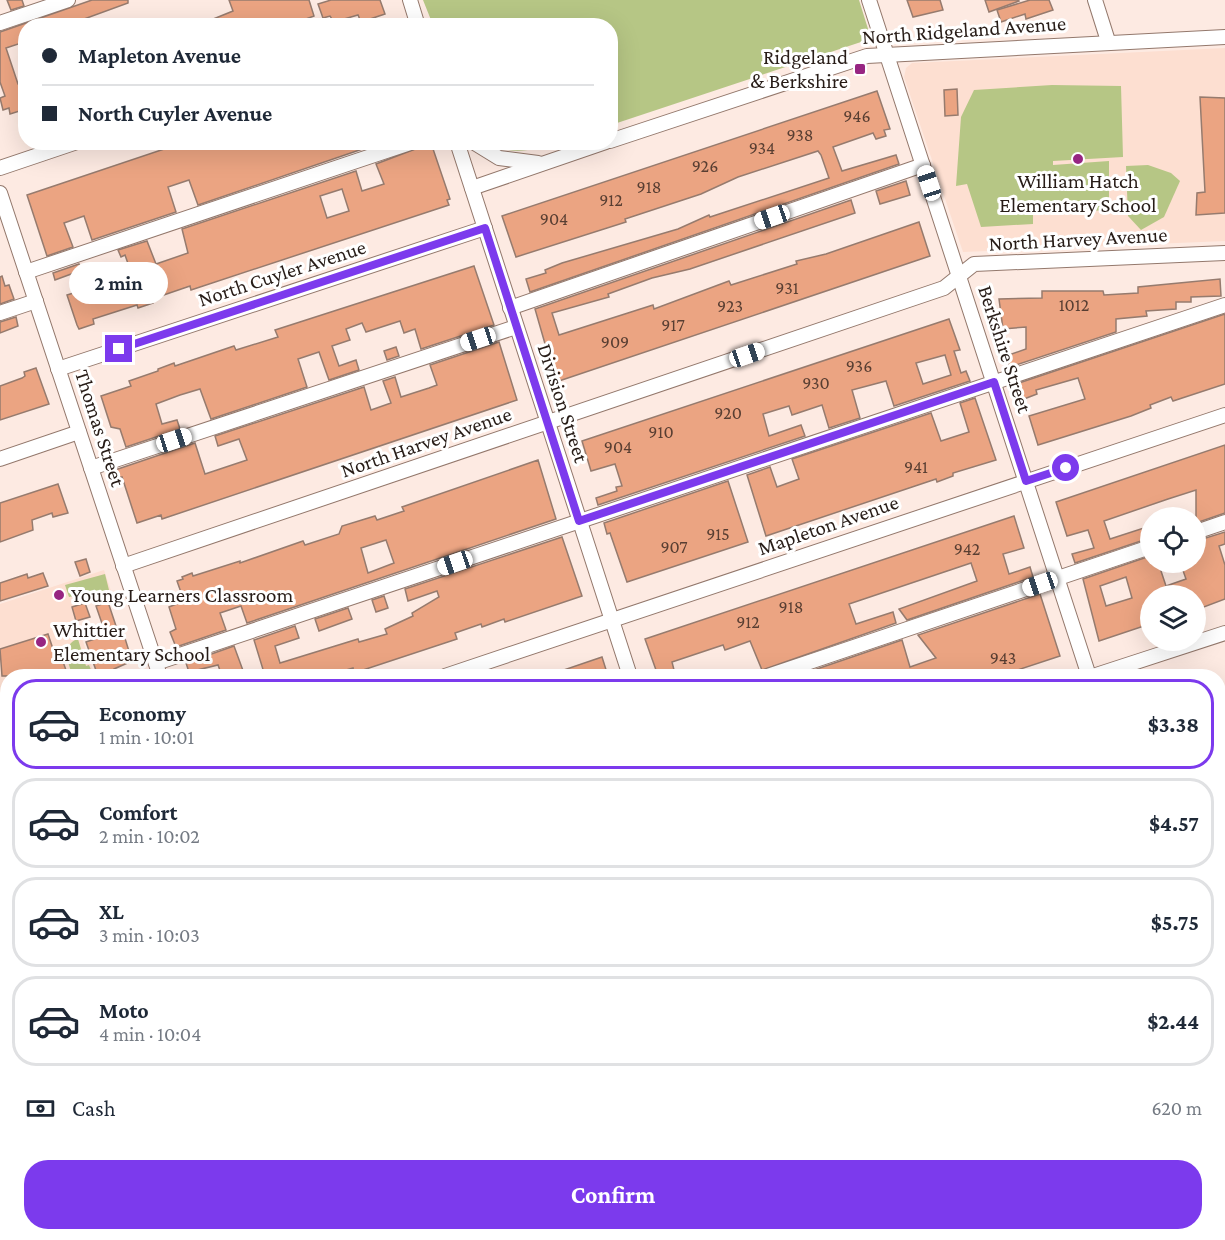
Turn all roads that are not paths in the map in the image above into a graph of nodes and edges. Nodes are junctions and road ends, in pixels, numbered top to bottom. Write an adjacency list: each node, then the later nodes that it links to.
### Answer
1 (68, 0): 6 (street)
2 (410, 0): 5 (street)
3 (869, 0): 9 (street, Berkshire Street)
4 (1095, 0): 8 (street)
5 (416, 18)
6 (0, 23)
7 (1225, 37): 8 (street, North Ridgeland Avenue)
8 (1108, 41): 9 (street, North Ridgeland Avenue)
9 (887, 53): 10 (street, North Ridgeland Avenue); 17 (street, Berkshire Street)
10 (618, 138)
11 (53, 150): 18 (street)
12 (389, 150): 23 (street)
13 (460, 150): 19 (street, Division Street)
14 (486, 150): 16 (street)
15 (583, 150): 16 (street)
16 (546, 163): 19 (street)
17 (923, 165): 24 (street, Berkshire Street); 27 (street)
18 (0, 168)
19 (472, 188): 21 (street, Division Street)
20 (0, 193): 23 (street, Thomas Street)
21 (485, 228): 27 (street, Division Street); 30 (street, North Cuyler Avenue)
22 (1225, 253): 24 (street, North Harvey Avenue)
23 (26, 272): 25 (street, Thomas Street)
24 (959, 277): 31 (street, Berkshire Street); 33 (street, North Harvey Avenue)
25 (36, 301): 28 (street); 30 (street, Thomas Street)
26 (1225, 304): 31 (street)
27 (510, 308): 29 (street, Division Street)
28 (0, 313)
29 (516, 327): 33 (street, Division Street); 36 (street)
30 (58, 369): 34 (street, Thomas Street)
31 (994, 382): 37 (street, Berkshire Street); 38 (street)
32 (1225, 415): 37 (street, Mapleton Avenue)
33 (547, 423): 38 (street, Division Street); 42 (street, North Harvey Avenue)
34 (79, 432): 35 (street); 36 (street, Thomas Street)
35 (0, 459)
36 (91, 468): 42 (street, Thomas Street)
37 (1026, 481): 43 (street, Berkshire Street); 44 (street, Mapleton Avenue)
38 (579, 521): 44 (street, Division Street); 47 (street)
39 (1225, 522): 40 (street)
40 (1206, 529)
41 (1140, 550): 43 (street)
42 (123, 566): 46 (street, Thomas Street)
43 (1057, 578): 50 (street); 51 (street, Berkshire Street)
44 (611, 620): 48 (street, Mapleton Avenue); 49 (street, Division Street)
45 (1225, 633): 52 (street)
46 (158, 669)
47 (161, 669)
48 (466, 669)
49 (628, 669)
50 (789, 669)
51 (1089, 669)
52 (1113, 669)

